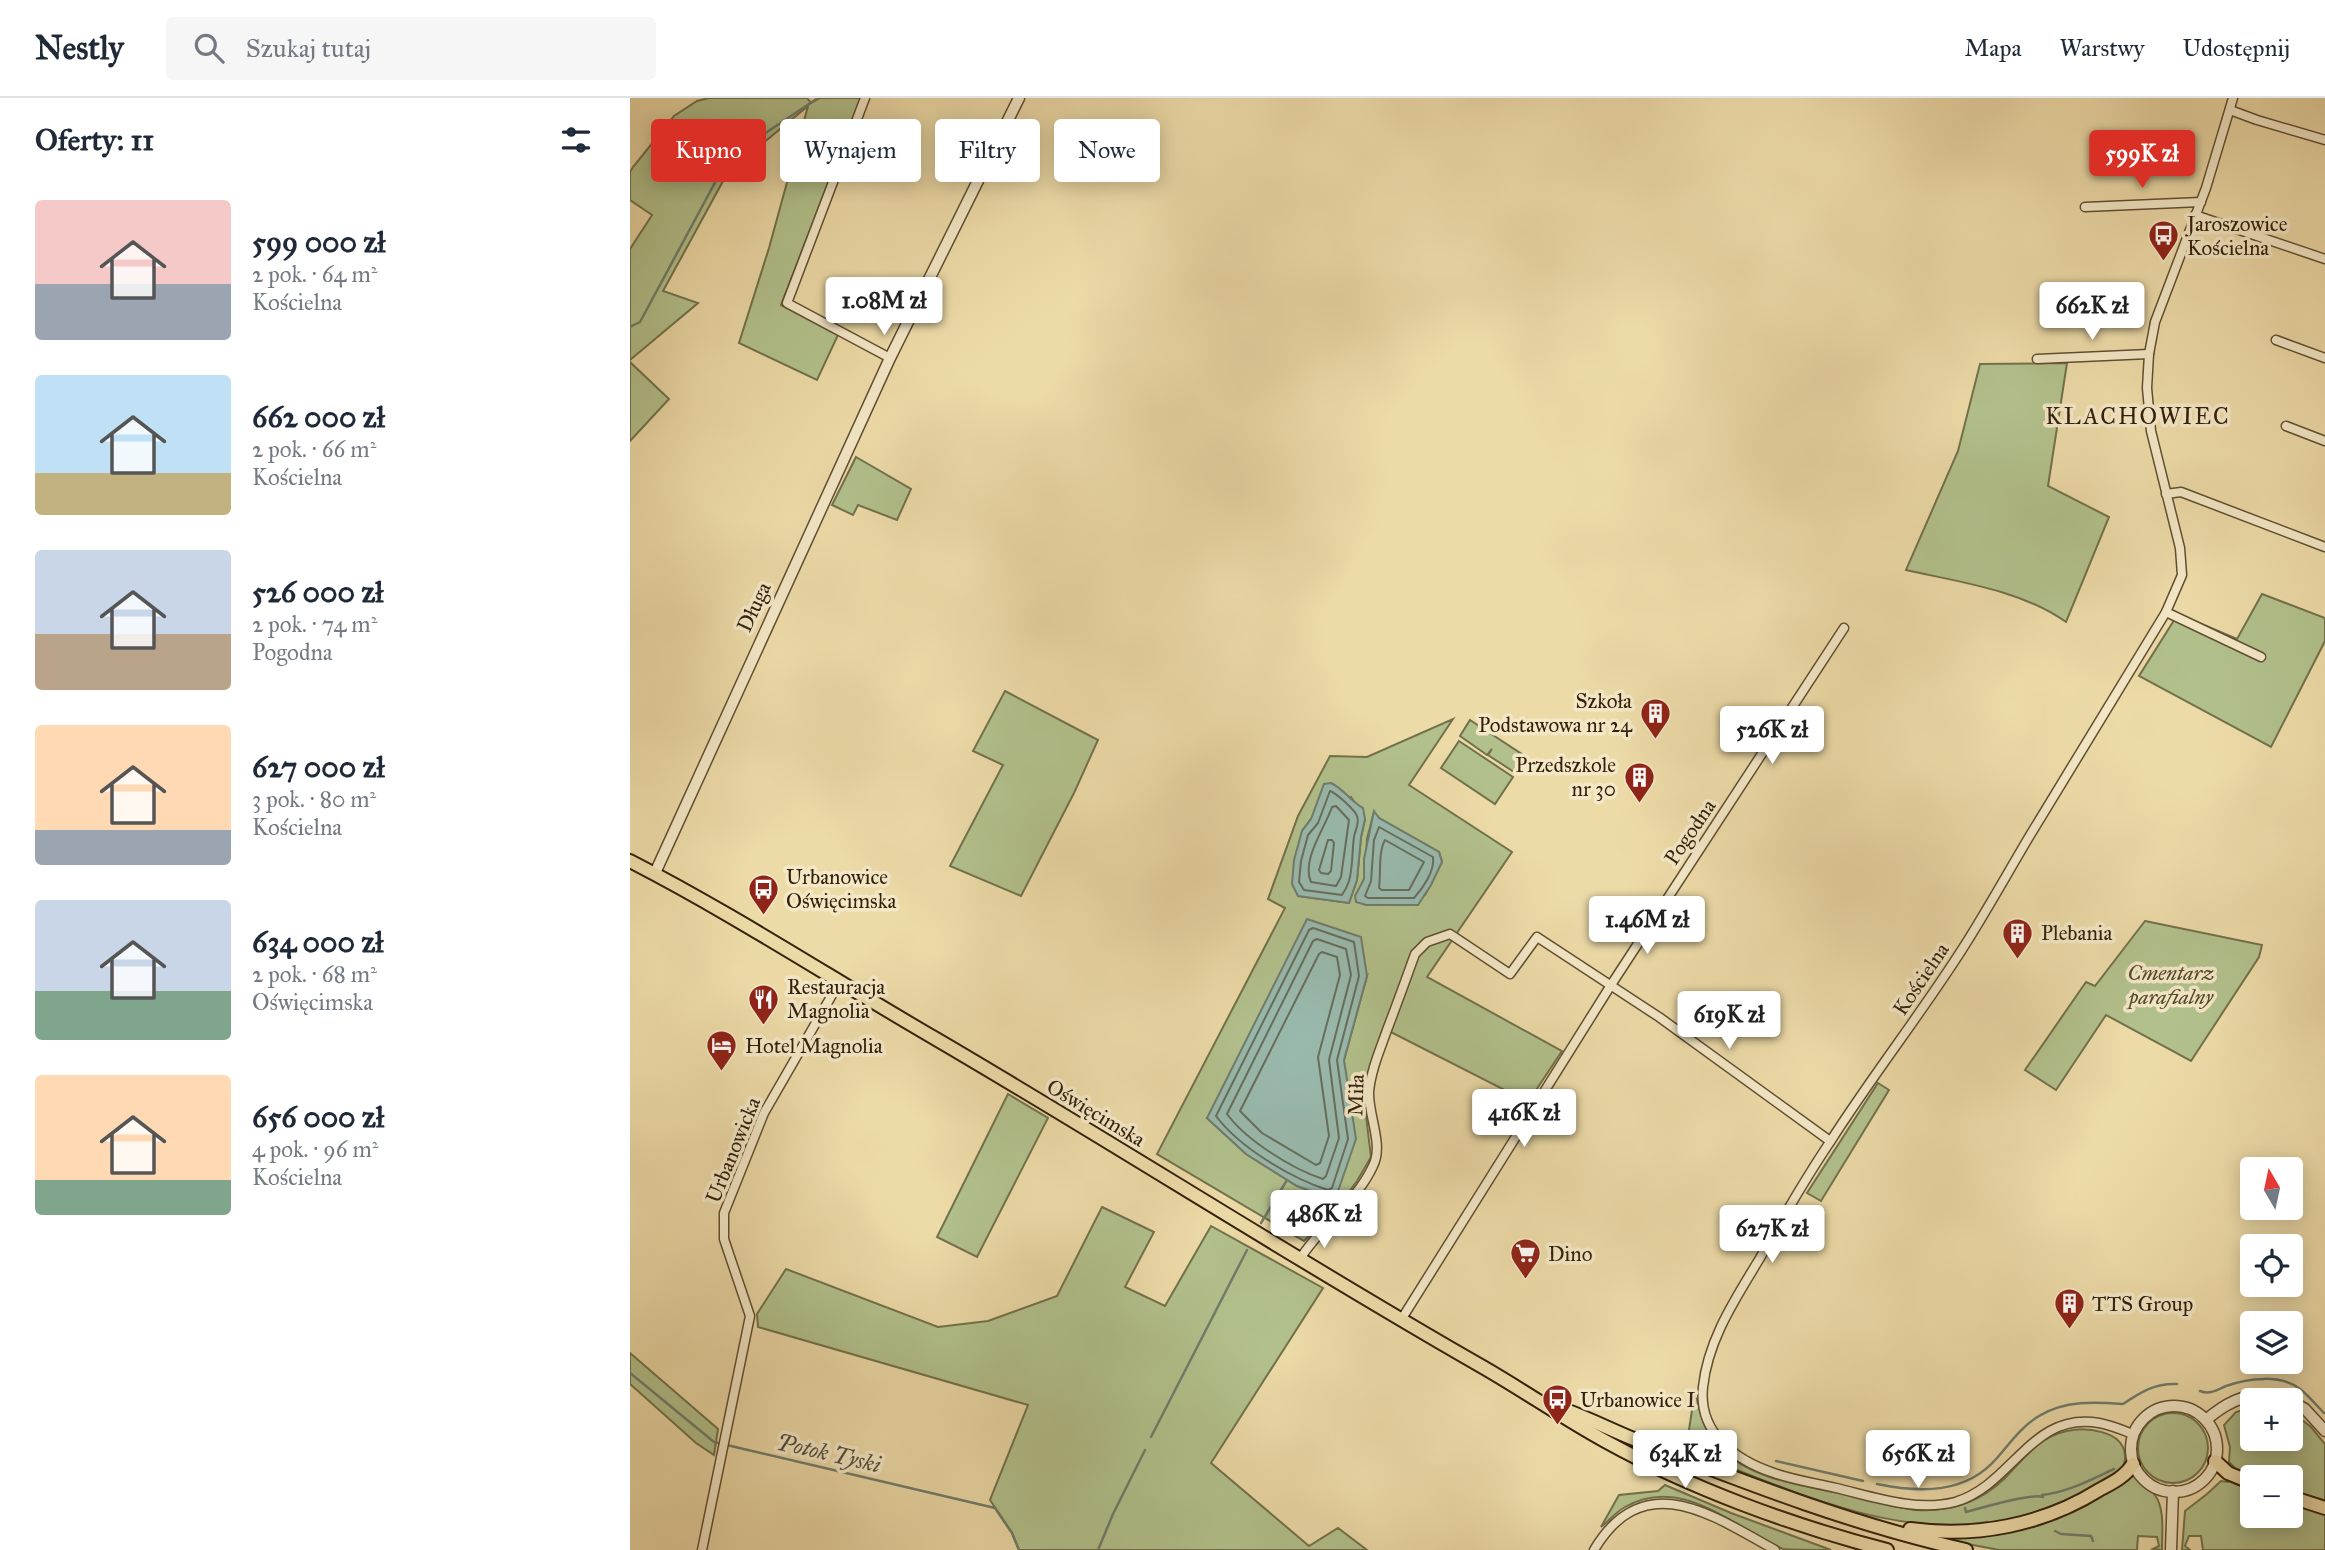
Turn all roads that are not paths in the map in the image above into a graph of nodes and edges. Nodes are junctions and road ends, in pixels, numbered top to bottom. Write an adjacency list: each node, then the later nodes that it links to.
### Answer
1 (865, 98): 12 (street)
2 (1019, 98): 12 (street, Długa)
3 (2233, 98): 4 (street, Kościelna)
4 (2230, 110): 5 (street); 6 (street, Kościelna)
5 (2325, 140)
6 (2200, 202): 7 (street); 8 (street, Kościelna)
7 (2085, 207)
8 (2196, 215): 9 (street); 11 (street, Kościelna)
9 (2325, 259)
10 (2276, 340): 13 (street)
11 (2149, 354): 14 (street); 17 (street, Kościelna)
12 (890, 358): 23 (street, Długa)
13 (2325, 358)
14 (2037, 359)
15 (2286, 426): 16 (street)
16 (2325, 441)
17 (2166, 494): 18 (street); 19 (street, Kościelna)
18 (2325, 547)
19 (2166, 612): 21 (street); 26 (street, Kościelna)
20 (1844, 628): 25 (street, Pogodna)
21 (2261, 657)
22 (630, 861): 23 (highway, Oświęcimska)
23 (655, 873): 24 (highway, Oświęcimska)
24 (840, 981): 27 (highway, Oświęcimska); 43 (street, Urbanowicka)
25 (1611, 985): 26 (street); 27 (street, Miła); 28 (street, Pogodna)
26 (1830, 1141): 34 (street, Kościelna)
27 (1300, 1259): 28 (highway, Oświęcimska)
28 (1401, 1320): 30 (highway, Oświęcimska)
29 (2240, 1398): 32 (street)
30 (1540, 1401): 41 (highway, Oświęcimska); 42 (highway, Oświęcimska)
31 (2303, 1408): 33 (street)
32 (2206, 1420): 34 (street); 35 (street)
33 (2325, 1431)
34 (2133, 1434): 36 (street)
35 (2215, 1461): 37 (highway); 38 (street)
36 (2133, 1464): 38 (street); 41 (highway)
37 (2240, 1478)
38 (2173, 1491): 49 (street)
39 (2303, 1501): 40 (highway)
40 (2325, 1508)
41 (1865, 1522): 48 (highway)
42 (1838, 1537): 46 (highway); 47 (highway)
43 (702, 1550)
44 (1594, 1550): 45 (street)
45 (1775, 1550)
46 (1860, 1550)
47 (1887, 1550)
48 (1966, 1550)
49 (2171, 1550)

